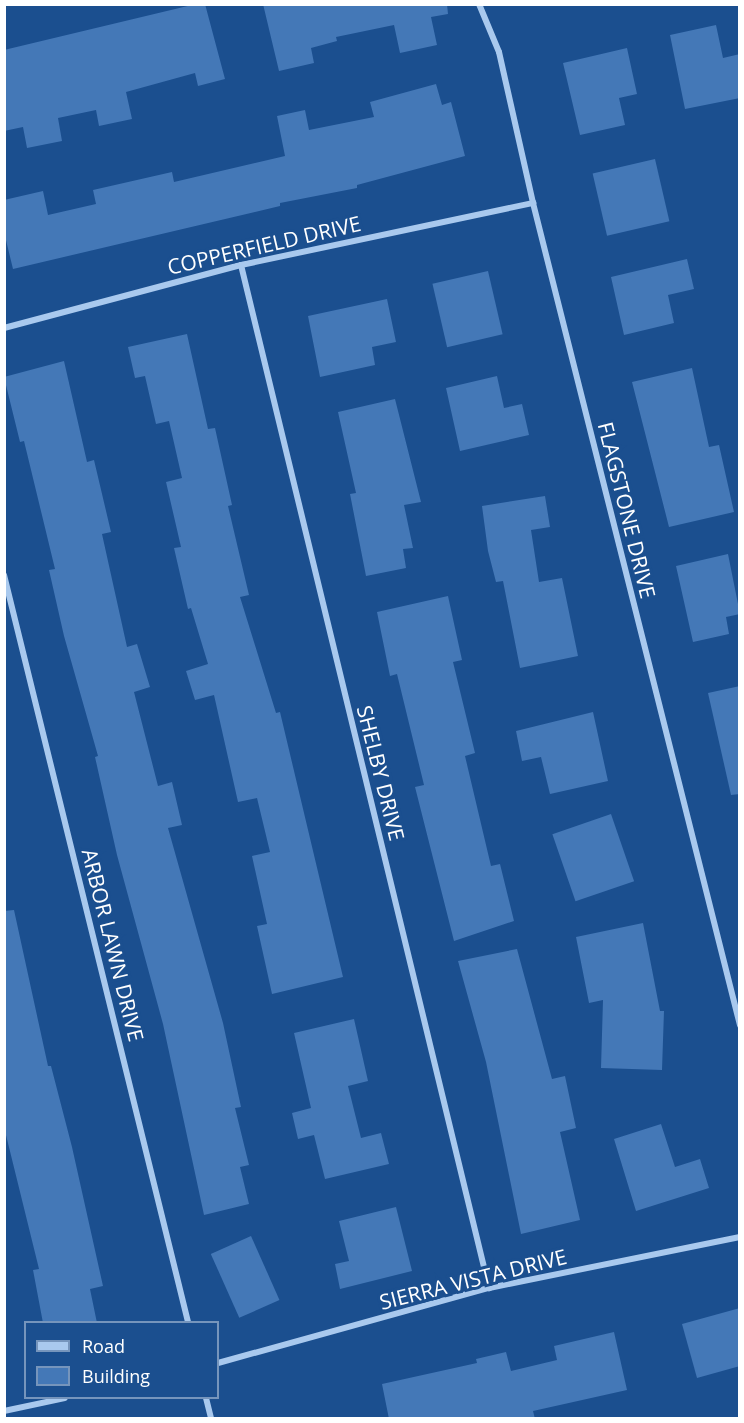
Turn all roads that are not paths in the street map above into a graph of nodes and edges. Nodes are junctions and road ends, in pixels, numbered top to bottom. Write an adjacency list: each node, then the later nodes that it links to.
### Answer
1 (479, 4): 2 (street, FLAGSTONE DRIVE)
2 (533, 203): 3 (street, COPPERFIELD DRIVE); 6 (street, FLAGSTONE DRIVE)
3 (241, 265): 4 (street, COPPERFIELD DRIVE); 8 (street, SHELBY DRIVE)
4 (4, 328)
5 (4, 575): 9 (street, ARBOR LAWN DRIVE)
6 (740, 1025)
7 (740, 1237): 8 (street, SIERRA VISTA DRIVE)
8 (489, 1288): 10 (street, SIERRA VISTA DRIVE)
9 (188, 1321)
10 (219, 1363)
11 (60, 1399): 13 (street)
12 (206, 1399): 14 (street)
13 (4, 1411)
14 (211, 1419)

